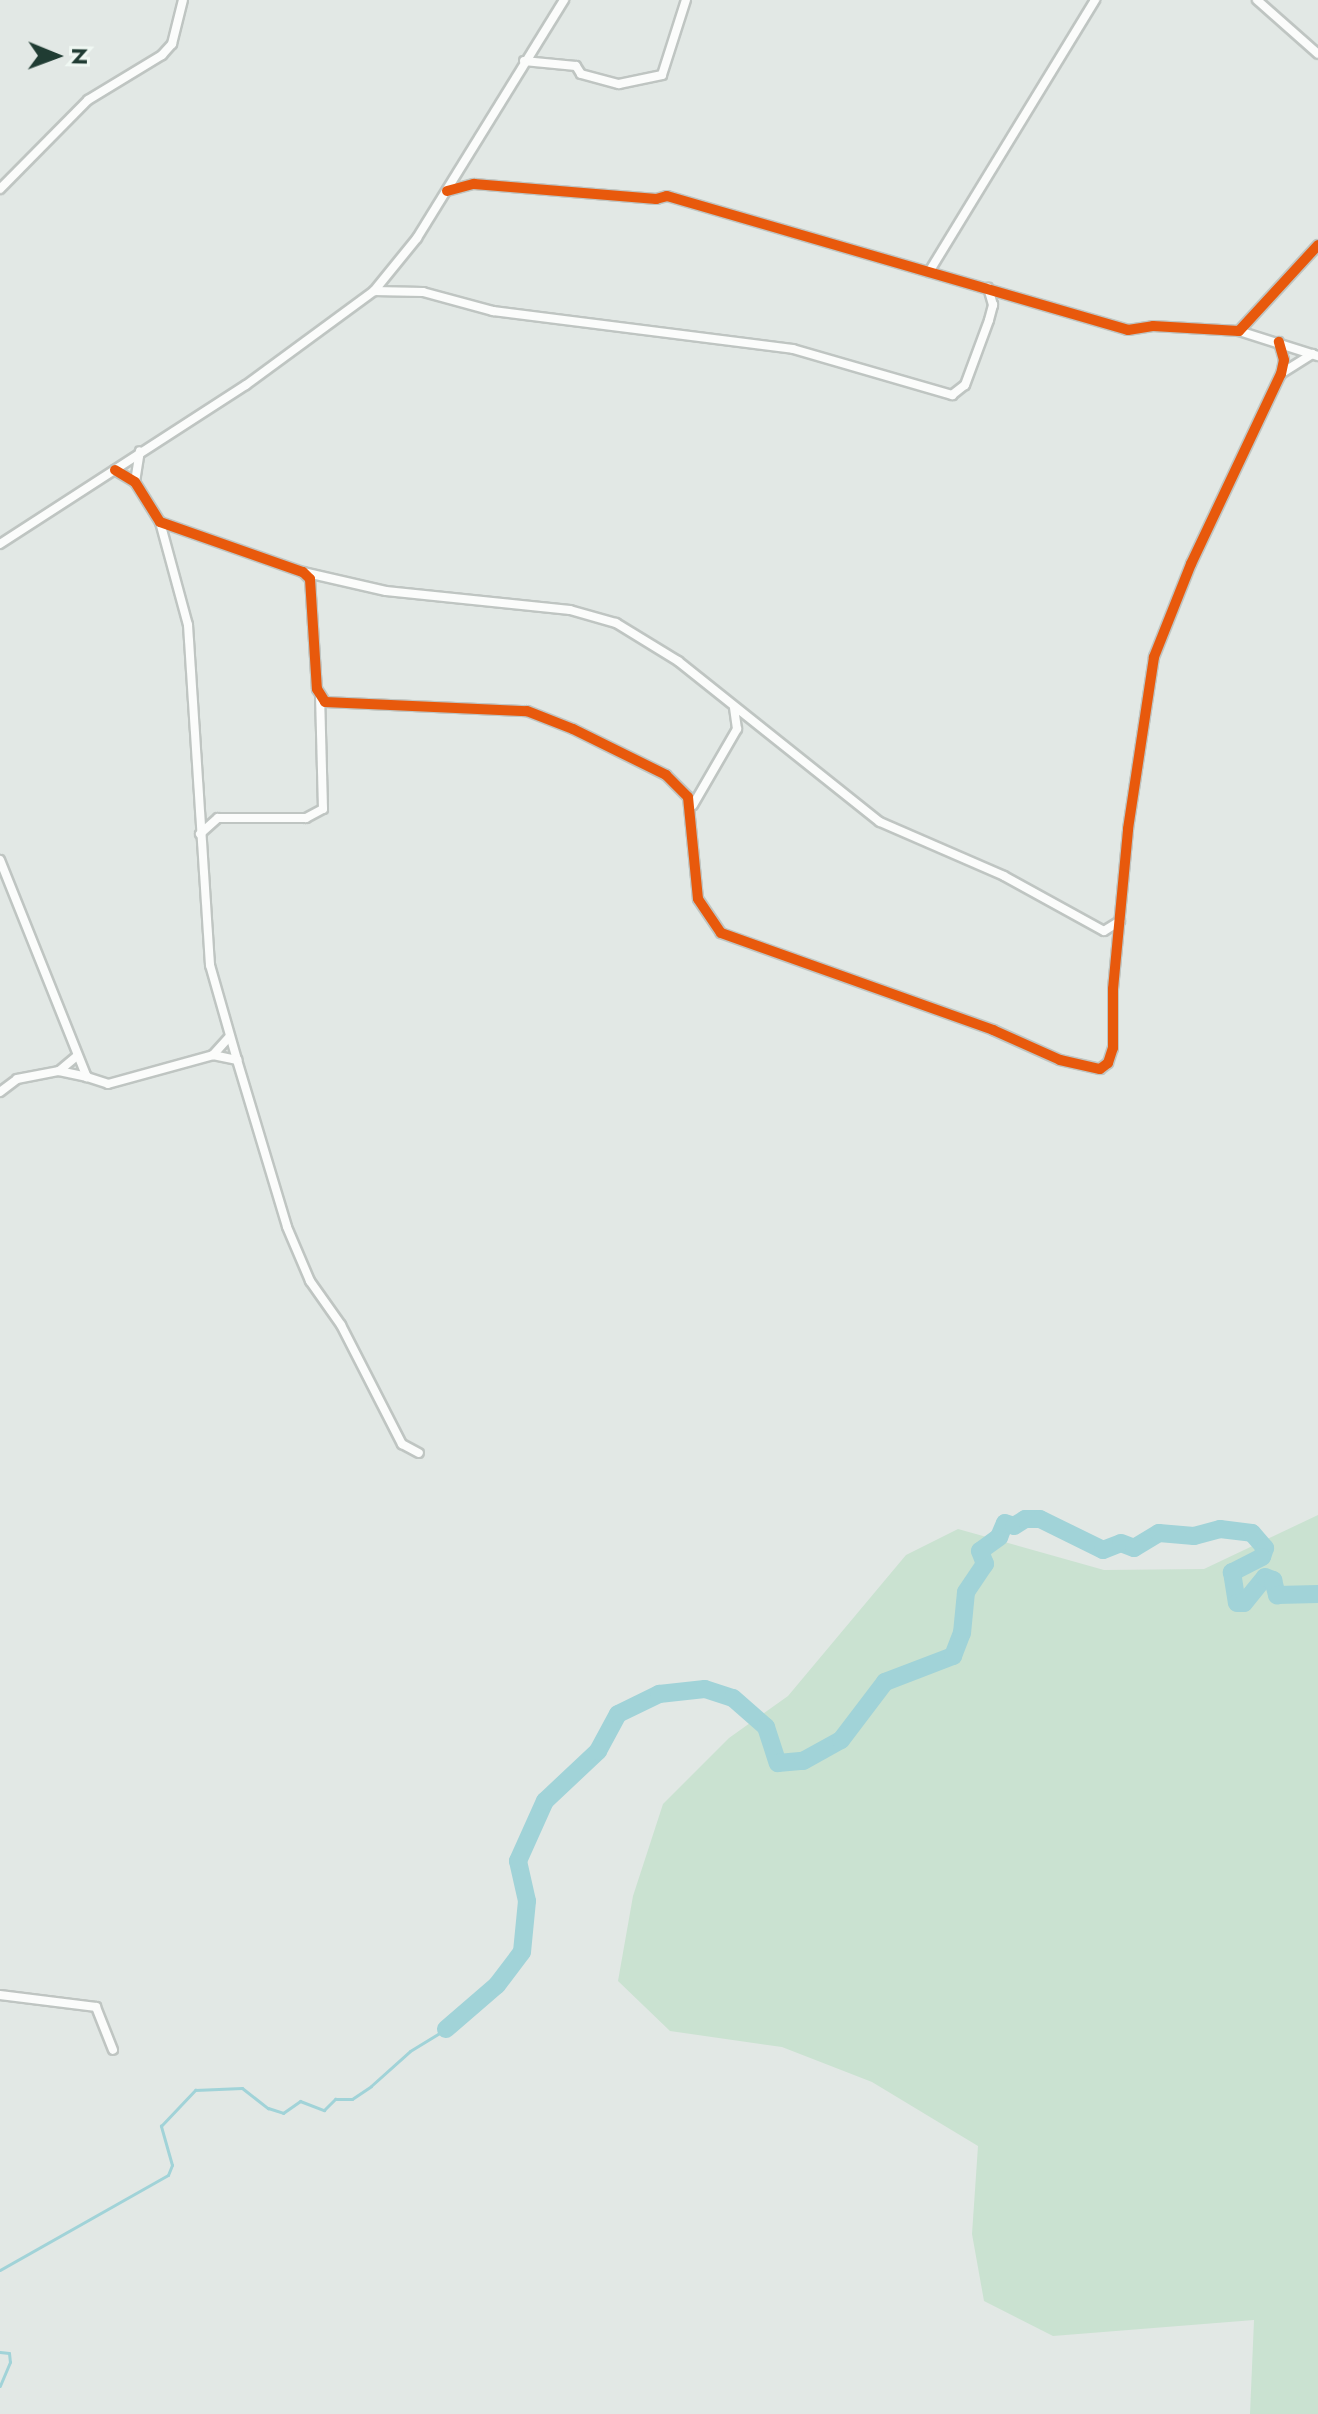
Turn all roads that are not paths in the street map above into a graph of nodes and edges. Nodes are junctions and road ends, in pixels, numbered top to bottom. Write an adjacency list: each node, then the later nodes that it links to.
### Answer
1 (183, 0): 8 (street)
2 (564, 0): 7 (street)
3 (686, 0): 7 (street)
4 (1095, 0): 11 (street)
5 (1257, 0): 6 (street)
6 (1318, 54)
7 (524, 61): 9 (street)
8 (0, 189)
9 (447, 191): 11 (street); 13 (street)
10 (1318, 245): 14 (street)
11 (929, 272): 12 (street)
12 (988, 288): 13 (street); 14 (street)
13 (374, 291): 18 (street)
14 (1239, 331): 15 (street)
15 (1279, 342): 16 (street); 17 (street)
16 (1315, 355): 17 (street)
17 (1282, 373): 33 (street)
18 (140, 451): 19 (street); 20 (street)
19 (115, 470): 20 (street); 22 (street)
20 (135, 482): 21 (street)
21 (160, 522): 23 (street); 29 (street)
22 (0, 544)
23 (303, 572): 24 (street); 26 (street)
24 (320, 697): 25 (street); 27 (street)
25 (339, 707): 27 (street); 28 (street)
26 (734, 707): 28 (street); 33 (street)
27 (317, 715): 30 (street)
28 (693, 805): 33 (street)
29 (201, 809): 30 (street); 31 (street)
30 (218, 818): 31 (street)
31 (200, 834): 34 (street)
32 (0, 860): 36 (street)
33 (1122, 917)
34 (230, 1036): 35 (street); 37 (street)
35 (213, 1055): 37 (street); 39 (street)
36 (77, 1056): 38 (street); 39 (street)
37 (237, 1060): 41 (street)
38 (59, 1071): 39 (street); 40 (street)
39 (87, 1077)
40 (0, 1092)
41 (419, 1453)
42 (0, 1995): 43 (street)
43 (113, 2050)

